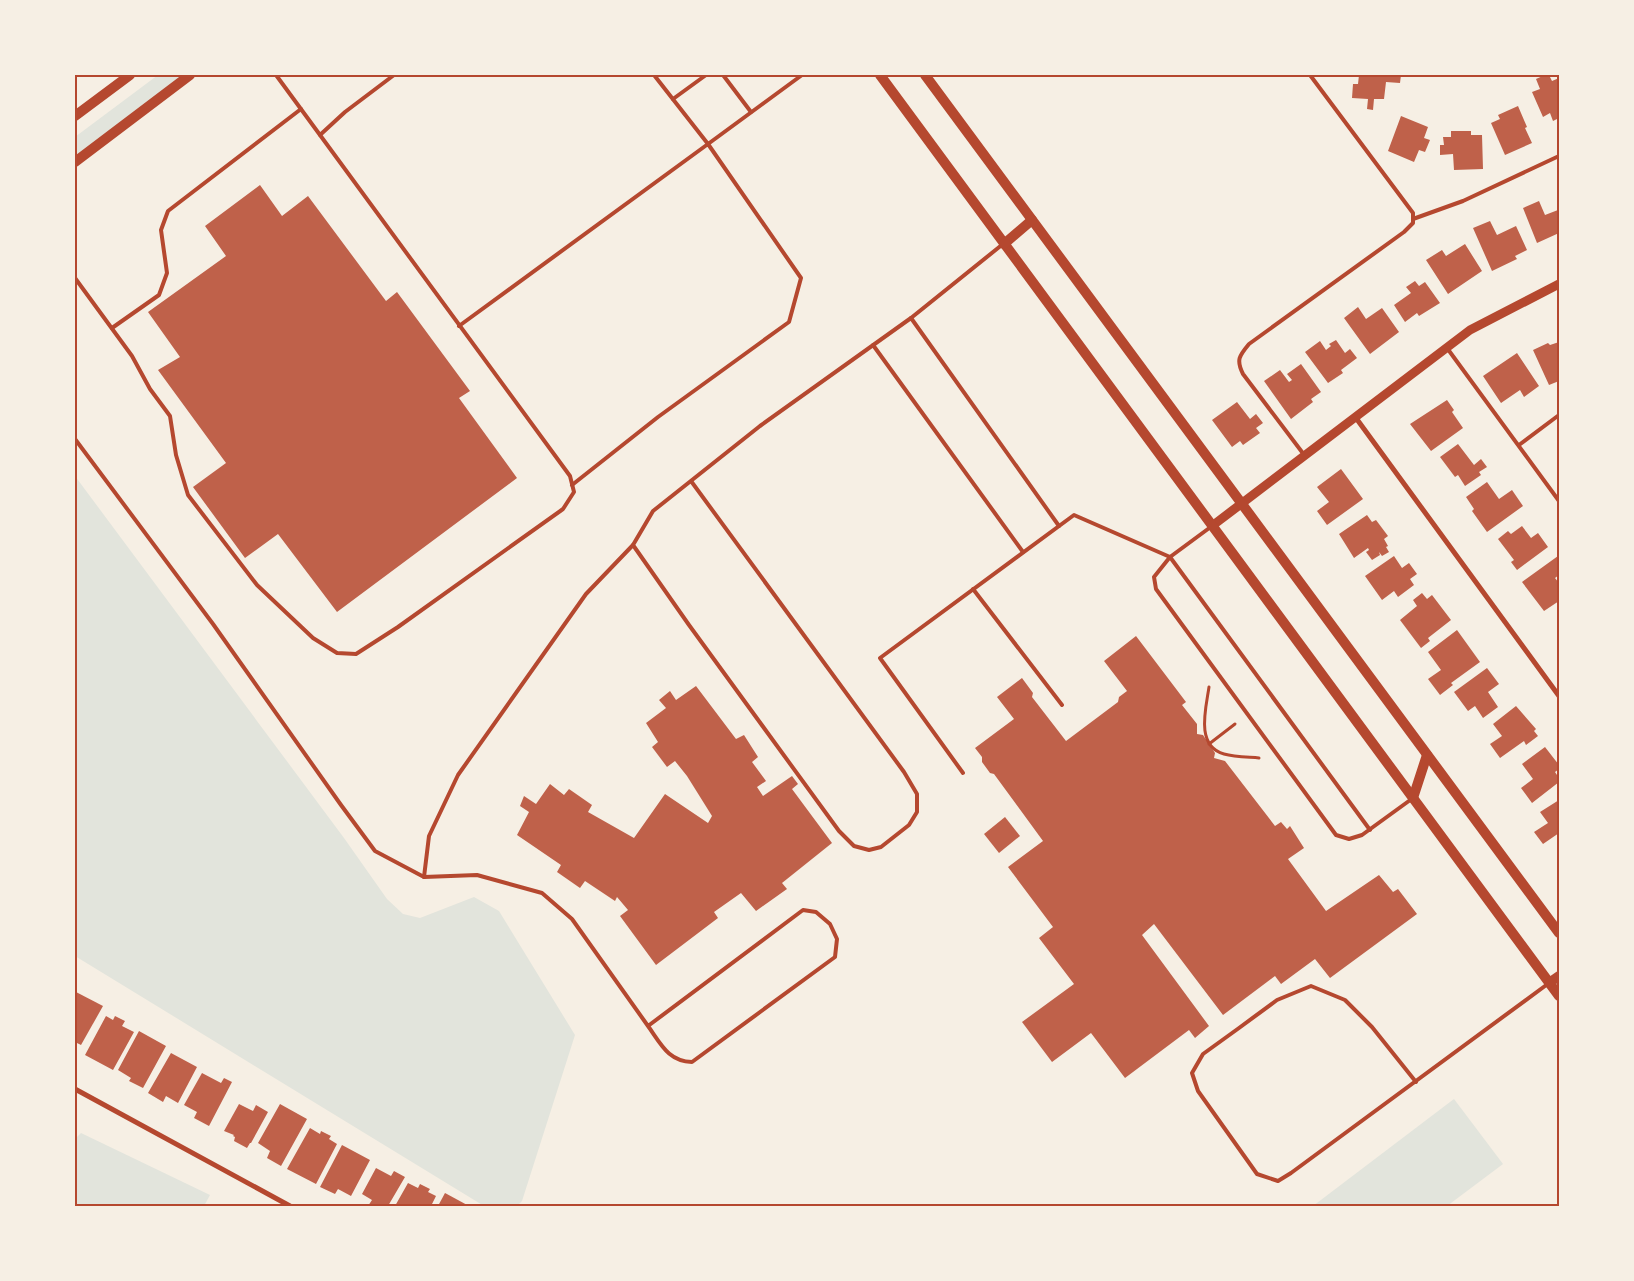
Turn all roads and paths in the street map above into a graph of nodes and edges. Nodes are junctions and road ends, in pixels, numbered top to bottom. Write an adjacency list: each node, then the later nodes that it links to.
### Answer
1 (130, 75): 16 (main road)
2 (190, 75): 20 (main road)
3 (276, 75): 14 (lane)
4 (394, 75): 17 (lane)
5 (654, 75): 13 (lane)
6 (706, 75): 13 (lane)
7 (731, 75): 12 (lane)
8 (802, 75): 15 (lane)
9 (880, 75): 23 (main road)
10 (926, 75): 22 (main road)
11 (1310, 75): 21 (lane)
12 (725, 77): 15 (lane)
13 (673, 99): 18 (lane)
14 (301, 109): 17 (lane); 28 (lane)
15 (752, 112): 18 (lane)
16 (75, 116)
17 (320, 135): 27 (lane)
18 (708, 144): 27 (lane); 37 (lane)
19 (1559, 156): 21 (lane)
20 (75, 162)
21 (1413, 219): 35 (lane)
22 (1032, 220): 23 (main road); 39 (main road)
23 (1004, 244): 26 (lane); 41 (main road)
24 (75, 278): 28 (lane)
25 (1559, 284): 30 (street)
26 (911, 318): 29 (lane); 40 (lane)
27 (459, 326): 37 (lane)
28 (112, 328): 37 (lane)
29 (873, 345): 36 (lane); 43 (lane)
30 (1447, 348): 32 (street); 34 (lane)
31 (1559, 415): 34 (lane)
32 (1356, 418): 35 (street); 47 (street)
33 (75, 439): 56 (lane)
34 (1519, 445): 38 (lane)
35 (1305, 456): 39 (street)
36 (691, 481): 42 (lane); 42 (lane)
37 (572, 485)
38 (1559, 501)
39 (1242, 504): 41 (street); 51 (main road)
40 (1059, 526): 43 (lane); 44 (lane)
41 (1212, 526): 44 (lane); 54 (main road)
42 (633, 545): 56 (lane)
43 (1023, 552): 45 (lane)
44 (1170, 558): 55 (lane); 55 (lane)
45 (973, 589): 48 (lane); 53 (lane)
46 (1209, 687): 50 (path)
47 (1559, 696)
48 (1062, 705)
49 (1235, 724): 50 (path)
50 (1209, 744): 52 (path)
51 (1428, 755): 54 (main road); 57 (main road)
52 (1260, 758)
53 (963, 773)
54 (1413, 798): 55 (lane); 59 (main road)
55 (1370, 830)
56 (424, 877): 61 (lane)
57 (1559, 933)
58 (1559, 976): 59 (main road)
59 (1549, 983): 60 (main road); 62 (lane)
60 (1559, 996)
61 (648, 1026): 61 (lane)
62 (1416, 1082): 62 (lane)
63 (75, 1089): 64 (street)
64 (290, 1206)

